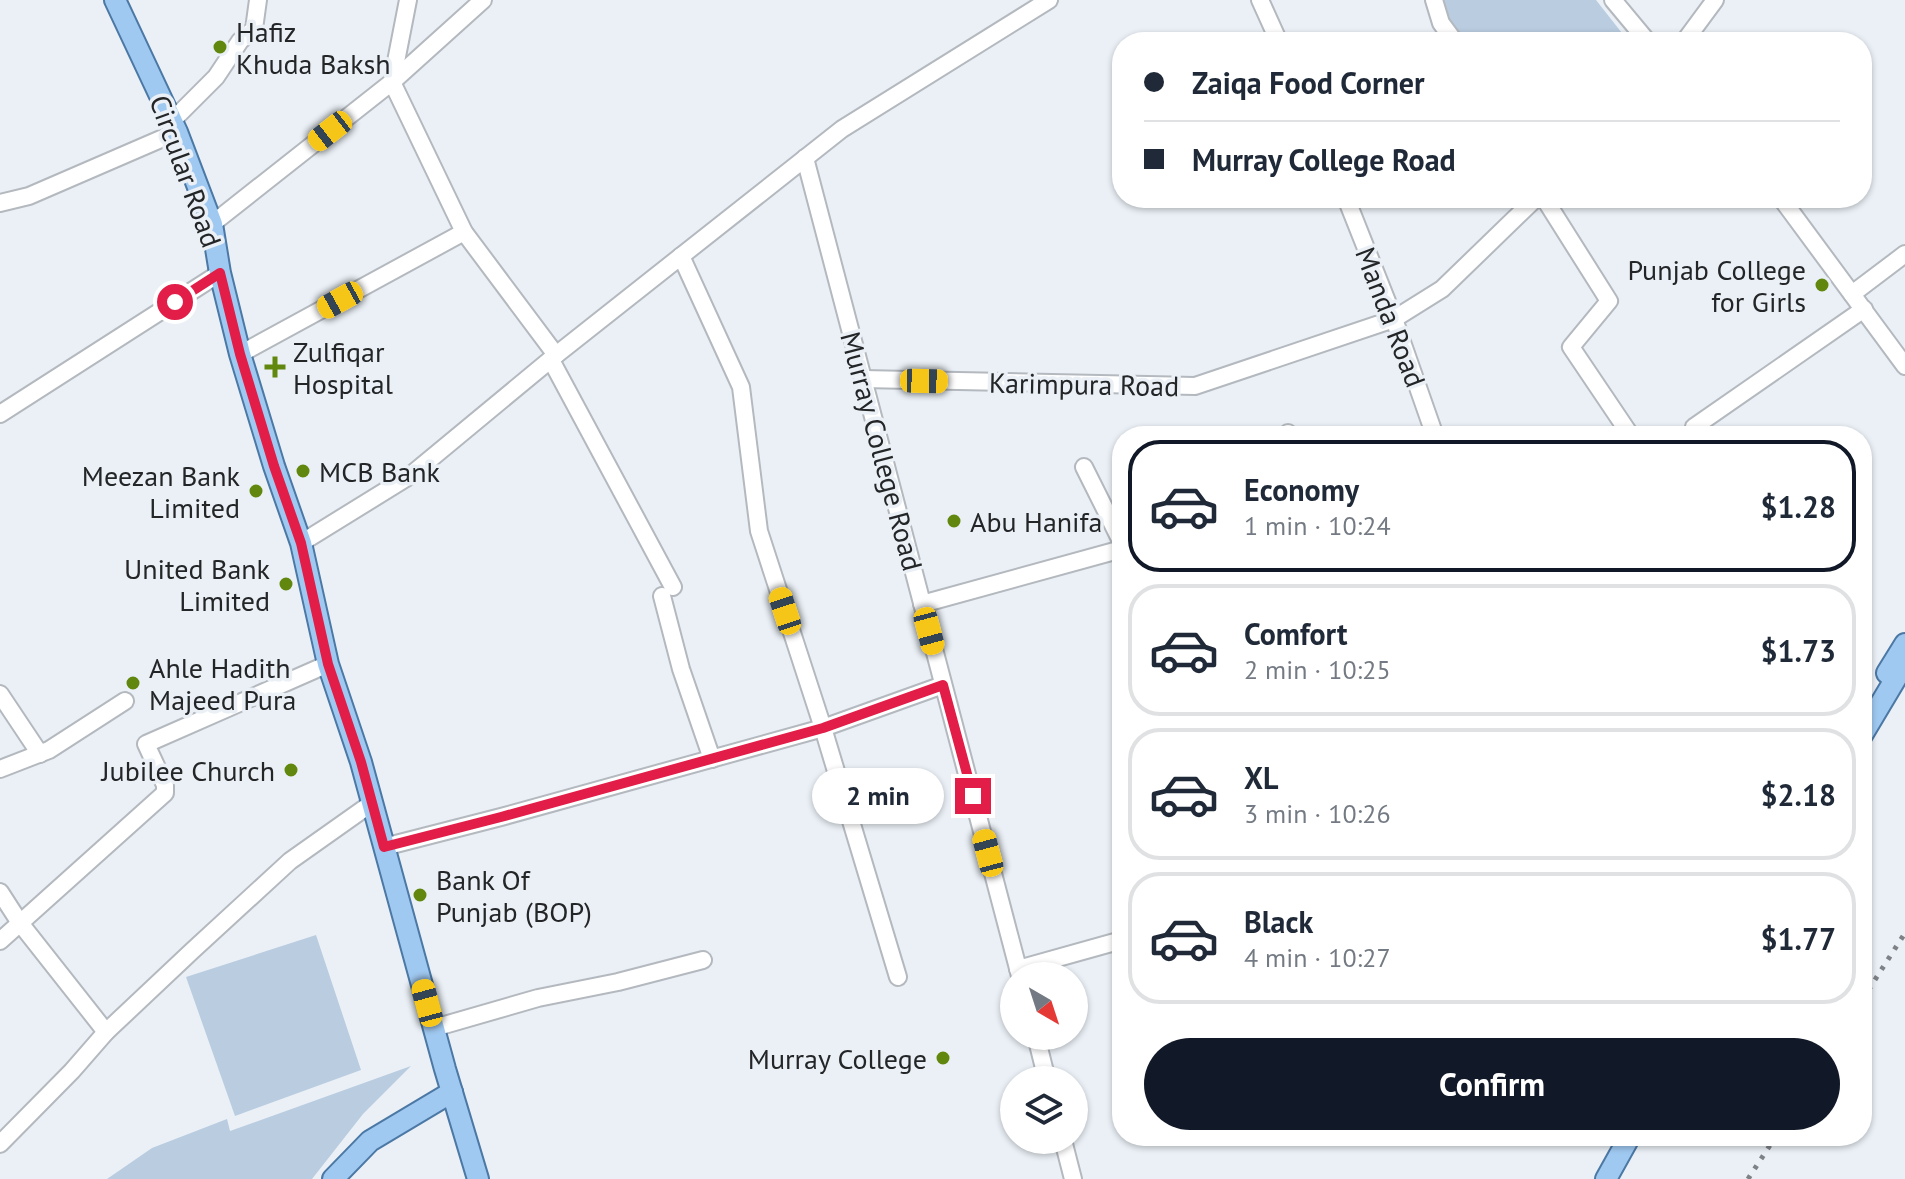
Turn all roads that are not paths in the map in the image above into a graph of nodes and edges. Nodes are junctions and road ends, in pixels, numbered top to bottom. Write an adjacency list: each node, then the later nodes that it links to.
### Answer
1 (115, 0): 15 (main road, Circular Road)
2 (258, 0): 15 (street)
3 (408, 0): 14 (street)
4 (483, 0): 14 (street)
5 (1049, 0): 16 (street)
6 (1260, 0): 10 (street)
7 (1434, 0): 11 (street)
8 (1613, 0): 12 (street)
9 (1715, 0): 13 (street)
10 (1274, 32)
11 (1448, 32)
12 (1640, 32)
13 (1691, 32)
14 (392, 82): 22 (street); 23 (street)
15 (174, 126): 17 (street); 22 (main road, Circular Road)
16 (805, 158): 25 (street); 33 (street, Murray College Road)
17 (0, 203)
18 (1350, 208): 29 (street, Manda Road)
19 (1526, 208): 29 (street, Karimpura Road)
20 (1550, 208): 36 (street)
21 (1788, 208): 27 (street)
22 (212, 224): 26 (main road, Circular Road)
23 (464, 232): 30 (street); 31 (street)
24 (1905, 254): 27 (street)
25 (681, 256): 31 (street); 51 (street)
26 (220, 273): 30 (main road, Circular Road); 34 (street)
27 (1852, 294): 28 (street)
28 (1864, 309): 32 (street); 37 (street)
29 (1394, 319): 33 (street, Karimpura Road); 35 (street, Manda Road)
30 (240, 354): 40 (main road, Circular Road)
31 (554, 358): 40 (street); 53 (street)
32 (1905, 366)
33 (863, 379): 42 (street, Murray College Road)
34 (0, 414)
35 (1431, 426)
36 (1624, 426)
37 (1695, 426)
38 (1084, 467): 39 (street)
39 (1112, 525)
40 (301, 543): 45 (main road, Circular Road)
41 (1112, 549): 42 (street)
42 (922, 604): 46 (street, Murray College Road)
43 (1905, 644): 49 (main road)
44 (1905, 663): 50 (main road)
45 (328, 664): 55 (main road, Circular Road); 58 (street)
46 (943, 685): 51 (street); 62 (street, Murray College Road)
47 (0, 694): 52 (street)
48 (125, 701): 52 (street)
49 (1872, 708)
50 (1872, 712)
51 (823, 728): 53 (street); 64 (street)
52 (40, 754): 54 (street)
53 (712, 759): 56 (street)
54 (0, 769)
55 (372, 803): 56 (main road, Circular Road); 66 (street)
56 (384, 847): 65 (main road, Circular Road)
57 (0, 892): 58 (street)
58 (20, 923): 59 (street); 66 (street)
59 (0, 941)
60 (1112, 943): 63 (street)
61 (703, 960): 65 (street)
62 (1016, 962)
63 (1053, 962)
64 (898, 977)
65 (434, 1028): 67 (main road, Circular Road)
66 (106, 1032): 68 (street)
67 (452, 1092): 71 (main road); 72 (main road, Circular Road)
68 (0, 1144)
69 (1623, 1146): 74 (main road)
70 (1067, 1154): 73 (street)
71 (333, 1179)
72 (478, 1179)
73 (1073, 1179)
74 (1604, 1179)

